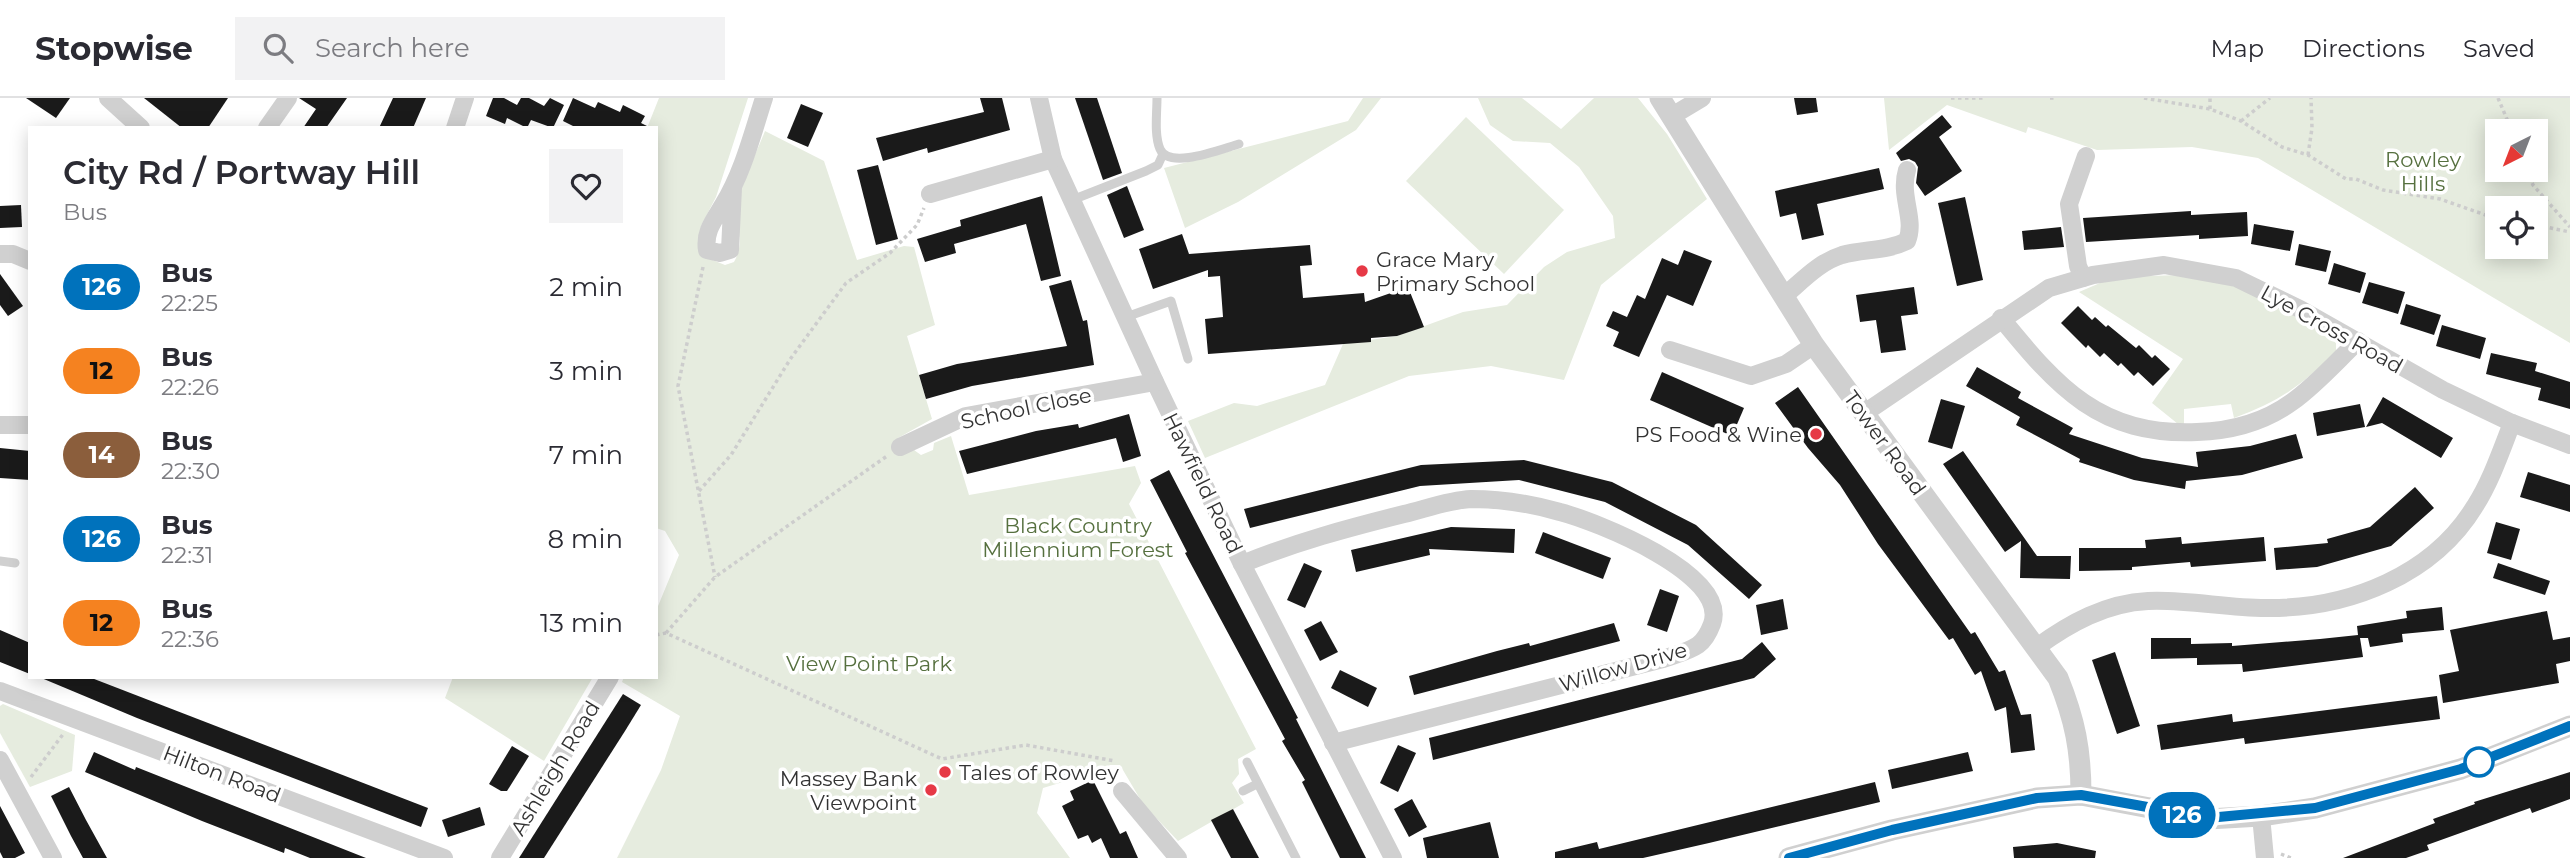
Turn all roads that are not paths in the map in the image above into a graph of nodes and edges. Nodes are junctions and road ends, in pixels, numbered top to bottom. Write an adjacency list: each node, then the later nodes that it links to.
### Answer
1 (108, 98): 10 (street)
2 (288, 98): 11 (street)
3 (466, 98): 12 (street)
4 (764, 98): 18 (street)
5 (1039, 98): 16 (street, Hawfield Road)
6 (1157, 98): 14 (lane)
7 (1660, 98): 9 (street, Tower Road)
8 (1702, 98): 9 (street)
9 (1672, 116): 24 (street, Tower Road)
10 (139, 126)
11 (268, 126)
12 (456, 126)
13 (1239, 144): 14 (lane)
14 (1163, 154): 20 (lane)
15 (2086, 156): 23 (street)
16 (1053, 159): 19 (street); 20 (street, Hawfield Road)
17 (1907, 170): 24 (street)
18 (733, 188): 18 (street)
19 (930, 194)
20 (1072, 200): 25 (street, Hawfield Road)
21 (0, 254): 22 (street)
22 (28, 260)
23 (2083, 278): 26 (street, Lye Cross Road); 27 (street, Lye Cross Road)
24 (1784, 296): 28 (street, Tower Road)
25 (1126, 317): 30 (lane); 31 (street, Hawfield Road)
26 (2001, 318): 27 (street); 32 (street, Lye Cross Road)
27 (2358, 341): 33 (street, Lye Cross Road)
28 (1814, 345): 29 (street); 32 (street, Tower Road)
29 (1670, 350)
30 (1188, 359)
31 (1155, 382): 37 (street, School Close); 40 (street, Hawfield Road)
32 (1863, 414): 41 (street, Tower Road)
33 (2512, 424): 36 (street, Lye Cross Road); 41 (street)
34 (0, 425): 35 (street)
35 (28, 425)
36 (2570, 445)
37 (901, 447)
38 (0, 561): 39 (lane)
39 (15, 563)
40 (1242, 564): 45 (street, Hawfield Road); 45 (street, Willow Drive)
41 (2037, 647): 51 (street, Tower Road)
42 (609, 679): 55 (street, Ashleigh Road)
43 (0, 691): 54 (street, Hilton Road)
44 (2570, 726): 52 (street)
45 (1333, 743): 58 (street, Hawfield Road)
46 (0, 760): 53 (street)
47 (1247, 762): 48 (lane)
48 (1257, 784): 49 (lane); 57 (lane)
49 (1243, 791)
50 (1122, 792): 56 (street)
51 (2081, 795): 52 (street); 59 (street)
52 (2261, 816): 60 (street)
53 (53, 858)
54 (444, 858)
55 (500, 858)
56 (1178, 858)
57 (1296, 858)
58 (1393, 858)
59 (1789, 858)
60 (2265, 858)

